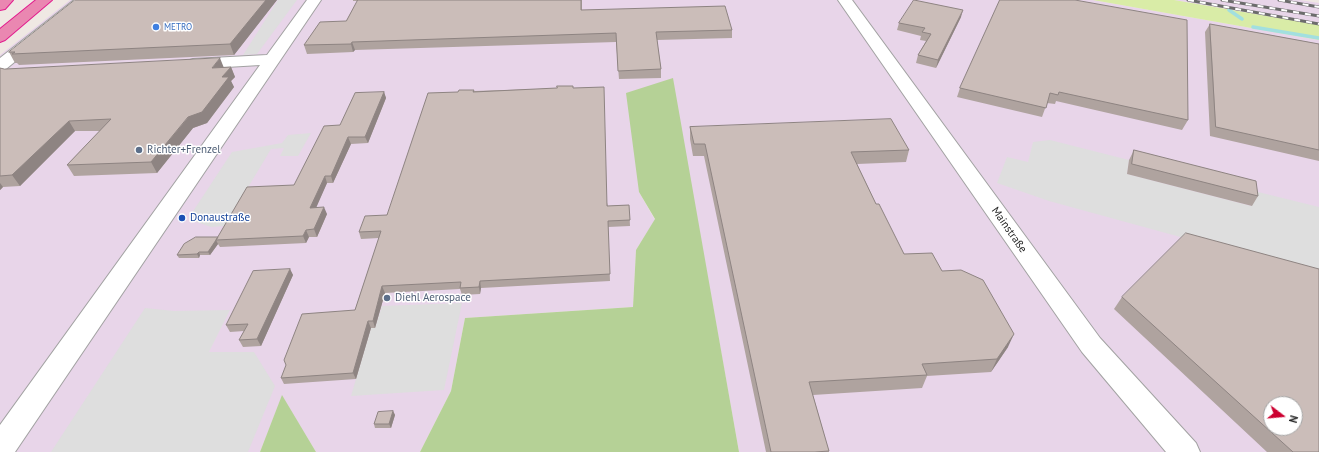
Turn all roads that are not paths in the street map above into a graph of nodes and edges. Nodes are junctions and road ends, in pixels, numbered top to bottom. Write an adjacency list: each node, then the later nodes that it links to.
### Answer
1 (6, 0): 6 (highway)
2 (45, 0): 7 (highway)
3 (83, 0): 10 (street)
4 (314, 0): 8 (street)
5 (845, 0): 14 (street, Mainstraße)
6 (0, 6)
7 (0, 37)
8 (271, 60): 9 (street); 13 (street)
9 (176, 65)
10 (0, 66)
11 (0, 70): 12 (street)
12 (17, 72)
13 (0, 448)
14 (1185, 452)

